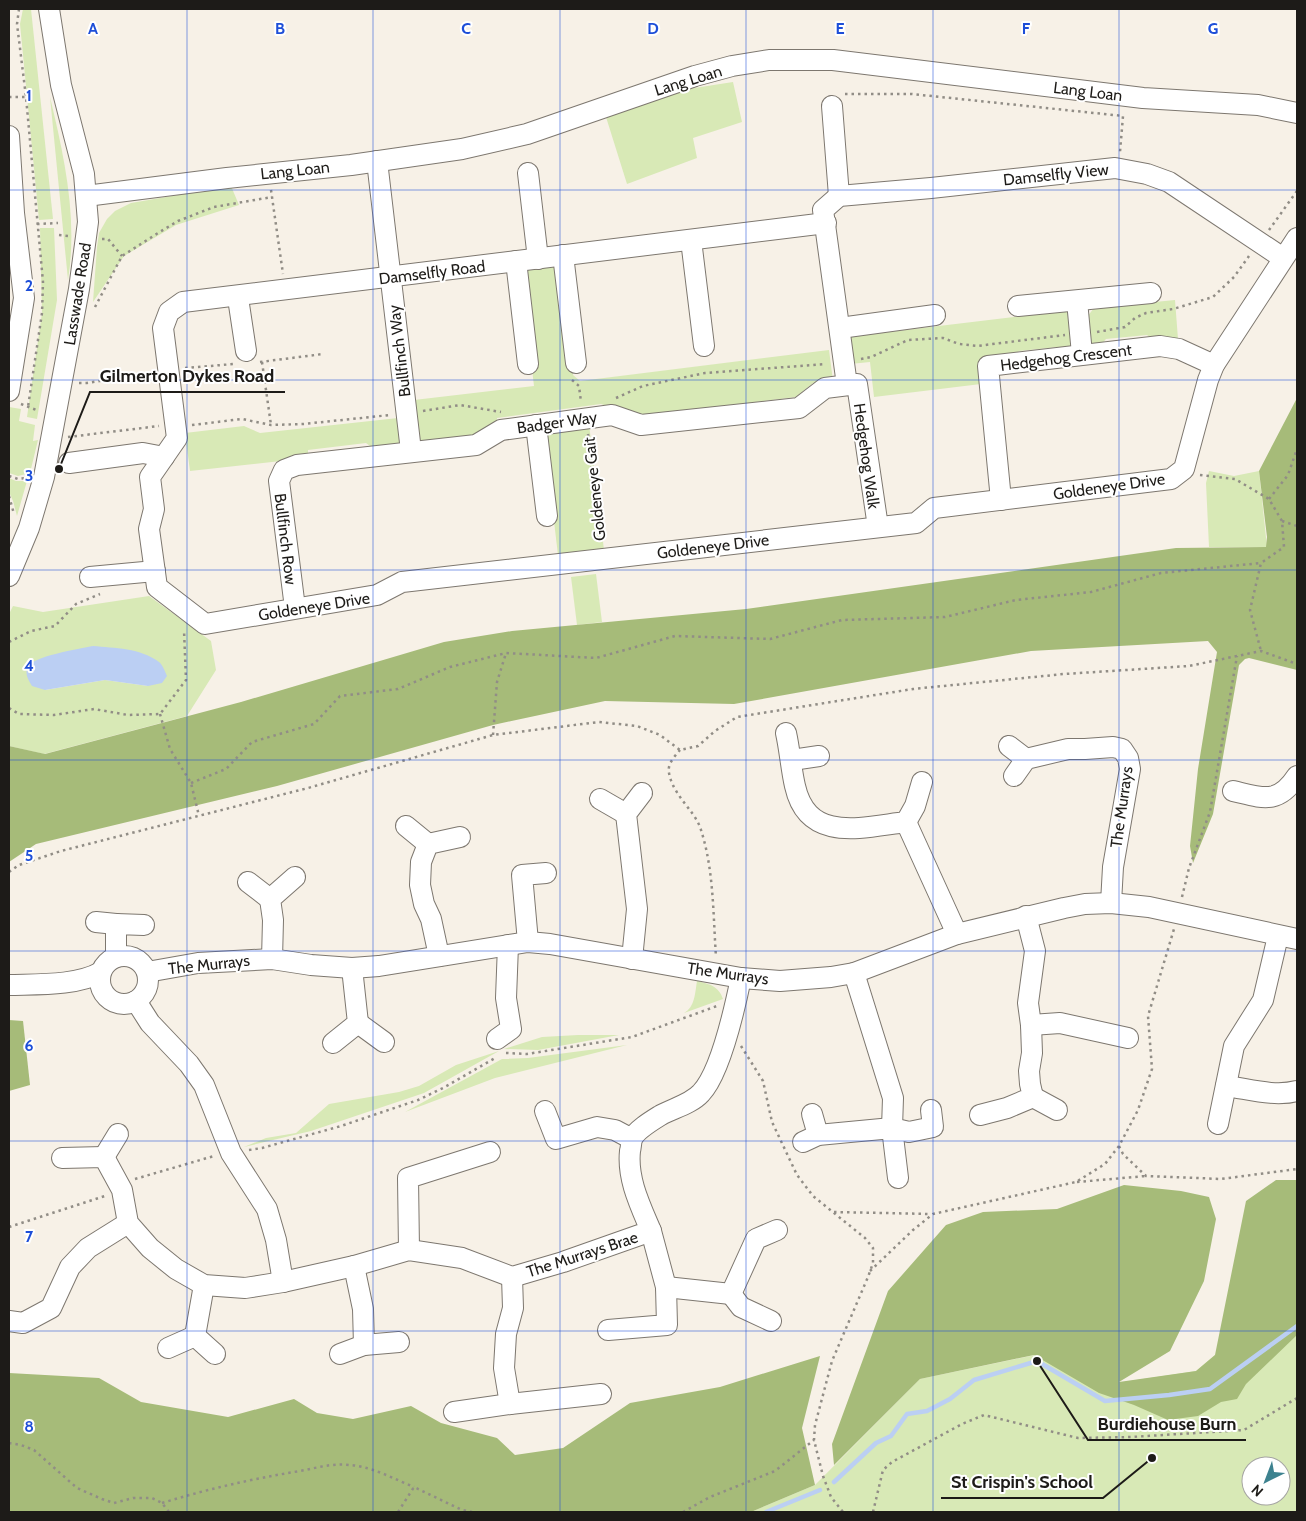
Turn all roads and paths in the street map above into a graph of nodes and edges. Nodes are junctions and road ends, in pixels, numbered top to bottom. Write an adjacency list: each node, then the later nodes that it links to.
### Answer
1 (49, 9): 11 (street, Lasswade Road)
2 (9, 97): 3 (path)
3 (26, 97)
4 (832, 106): 8 (path); 12 (street)
5 (1297, 113): 7 (street, Lang Loan)
6 (9, 136): 15 (street)
7 (377, 162): 11 (street, Lang Loan); 23 (street, Bullfinch Way)
8 (1119, 169): 12 (street, Damselfly View); 18 (street, Damselfly View)
9 (528, 173): 20 (street)
10 (1297, 191): 18 (path)
11 (86, 196): 41 (street, Lasswade Road)
12 (839, 196): 14 (street)
13 (58, 223): 15 (path)
14 (826, 223): 17 (street, Damselfly Road); 31 (street, Hedgehog Walk)
15 (14, 229): 43 (street)
16 (1297, 238): 21 (street, Goldeneye Drive)
17 (691, 240): 19 (street, Damselfly Road); 33 (street)
18 (1260, 242): 21 (street, Damselfly View); 32 (path)
19 (563, 255): 20 (street, Damselfly Road); 36 (street)
20 (538, 258): 22 (street, Damselfly Road)
21 (1283, 258): 39 (street, Goldeneye Drive)
22 (516, 261): 23 (street, Damselfly Road); 38 (street)
23 (390, 277): 24 (street, Damselfly Road); 49 (street, Bullfinch Way)
24 (285, 290): 26 (street, Damselfly Road); 29 (path)
25 (1151, 293): 27 (street)
26 (236, 296): 34 (street); 40 (street, Damselfly Road)
27 (1077, 301): 28 (street); 32 (street)
28 (1018, 306)
29 (93, 311)
30 (935, 315): 31 (street)
31 (840, 328): 37 (street, Hedgehog Walk)
32 (1080, 334): 35 (street); 37 (path)
33 (704, 346)
34 (245, 349): 50 (path)
35 (1082, 354): 39 (street, Hedgehog Crescent); 61 (street, Hedgehog Crescent)
36 (576, 363)
37 (844, 363): 42 (street, Hedgehog Walk); 44 (path)
38 (528, 364)
39 (1214, 365): 58 (street, Goldeneye Drive)
40 (169, 370): 41 (path); 52 (street, Damselfly Road)
41 (62, 381): 53 (street, Lasswade Road)
42 (852, 384): 46 (street, Badger Way); 65 (street, Hedgehog Walk)
43 (12, 396): 47 (path)
44 (611, 400)
45 (572, 403): 46 (path)
46 (587, 410): 51 (street, Badger Way); 66 (path, Goldeneye Gait)
47 (43, 412)
48 (501, 412): 49 (path)
49 (406, 413): 50 (path); 55 (street, Bullfinch Way)
50 (271, 425): 52 (path)
51 (536, 425): 55 (street, Badger Way); 62 (street)
52 (176, 431): 53 (path); 56 (street, Goldeneye Drive)
53 (52, 434): 69 (street, Lasswade Road)
54 (1297, 449): 60 (path)
55 (411, 451): 59 (street, Badger Way)
56 (164, 457): 57 (street); 68 (street, Goldeneye Drive)
57 (69, 463)
58 (1184, 469): 60 (path); 61 (street, Goldeneye Drive)
59 (284, 470): 73 (street, Bullfinch Row)
60 (1269, 499): 63 (path)
61 (1001, 500): 65 (street, Goldeneye Drive)
62 (548, 516)
63 (1282, 521): 64 (path); 67 (path)
64 (1297, 526)
65 (878, 528): 66 (street, Goldeneye Drive)
66 (601, 559): 73 (street, Goldeneye Drive)
67 (1261, 563): 75 (path); 76 (path)
68 (155, 571): 70 (street); 72 (street, Goldeneye Drive)
69 (9, 576)
70 (90, 577)
71 (103, 593): 74 (path)
72 (182, 606): 73 (street, Goldeneye Drive); 80 (path)
73 (295, 608)
74 (9, 642)
75 (1261, 651): 77 (path); 78 (path)
76 (506, 653): 82 (path); 91 (path)
77 (1237, 656): 84 (path); 107 (path)
78 (1297, 664)
79 (9, 708): 80 (path)
80 (160, 714): 91 (path)
81 (786, 733): 87 (street)
82 (493, 735): 84 (path); 96 (path)
83 (1009, 746): 86 (street)
84 (680, 750): 123 (path)
85 (819, 756): 87 (street)
86 (1026, 759): 88 (street); 106 (street, The Murrays)
87 (792, 760): 97 (street)
88 (1014, 776)
89 (1297, 776): 92 (street)
90 (922, 782): 97 (street)
91 (191, 783): 96 (path)
92 (1233, 791)
93 (642, 793): 95 (street)
94 (600, 799): 95 (street)
95 (626, 814): 119 (street)
96 (199, 816): 101 (path)
97 (906, 822): 112 (street)
98 (406, 826): 100 (street)
99 (460, 837): 100 (street)
100 (428, 844): 116 (street)
101 (9, 872)
102 (546, 873): 114 (street)
103 (295, 877): 105 (street)
104 (248, 882): 105 (street)
105 (270, 899): 118 (street, The Murrays)
106 (1112, 904): 107 (street, The Murrays); 108 (street, The Murrays)
107 (1179, 913): 113 (street, The Murrays)
108 (1026, 916): 112 (street, The Murrays); 131 (street)
109 (96, 922): 110 (street)
110 (116, 924): 111 (street); 117 (street)
111 (144, 925)
112 (957, 934): 122 (street, The Murrays)
113 (1288, 938): 137 (street, The Murrays)
114 (528, 942): 115 (street, The Murrays); 119 (street, The Murrays)
115 (508, 945): 116 (street, The Murrays); 133 (street)
116 (439, 956): 120 (street, The Murrays)
117 (116, 958): 121 (street, The Murrays); 125 (street)
118 (272, 959): 120 (street, The Murrays); 121 (street, The Murrays)
119 (632, 959): 123 (street, The Murrays)
120 (352, 968): 130 (street)
121 (147, 972): 128 (street, The Murrays)
122 (854, 973): 124 (street, The Murrays); 146 (street)
123 (717, 974): 124 (street, The Murrays)
124 (741, 978): 132 (street)
125 (102, 980): 126 (street); 127 (street); 128 (street)
126 (9, 985)
127 (9, 999)
128 (136, 1001): 151 (street)
129 (723, 1004): 151 (path)
130 (358, 1023): 135 (street); 136 (street)
131 (1031, 1024): 134 (street); 139 (street)
132 (729, 1028): 148 (street); 159 (path)
133 (510, 1034)
134 (1128, 1038)
135 (384, 1042)
136 (333, 1043)
137 (1226, 1086): 138 (street); 145 (street, The Murrays)
138 (1297, 1091)
139 (1033, 1097): 141 (street); 144 (street)
140 (930, 1110): 146 (street)
141 (1057, 1110)
142 (544, 1111): 148 (street)
143 (812, 1114): 146 (street)
144 (980, 1115)
145 (1218, 1124)
146 (892, 1128): 156 (street)
147 (118, 1134): 152 (street)
148 (632, 1139): 164 (street, The Murrays Brae)
149 (1119, 1146): 155 (path)
150 (490, 1152): 165 (street)
151 (231, 1153): 158 (path); 168 (street)
152 (104, 1157): 153 (street); 158 (street)
153 (62, 1158)
154 (1297, 1169): 155 (path)
155 (1146, 1176): 157 (path)
156 (898, 1178)
157 (1076, 1182)
158 (122, 1190): 161 (street); 162 (path)
159 (833, 1212): 160 (path); 185 (path)
160 (933, 1214)
161 (128, 1224): 169 (street, The Murrays Brae); 172 (street)
162 (9, 1227)
163 (777, 1230): 171 (street)
164 (651, 1231): 167 (street, The Murrays Brae); 170 (street, The Murrays Brae)
165 (409, 1250): 166 (street, The Murrays Brae); 167 (street, The Murrays Brae)
166 (354, 1266): 168 (street, The Murrays Brae); 177 (street)
167 (512, 1276): 183 (street, The Murrays Brae)
168 (283, 1282): 169 (street, The Murrays Brae)
169 (204, 1285): 175 (street)
170 (666, 1287): 171 (street); 174 (street, The Murrays Brae)
171 (731, 1294): 173 (street)
172 (9, 1321)
173 (771, 1321)
174 (608, 1330)
175 (195, 1336): 178 (street); 179 (street)
176 (399, 1342): 177 (street)
177 (364, 1345): 180 (street)
178 (168, 1348)
179 (215, 1354)
180 (340, 1354)
181 (601, 1394): 183 (street)
182 (1297, 1398): 194 (path)
183 (510, 1404): 184 (street)
184 (454, 1412)
185 (814, 1440): 192 (path); 193 (path)
186 (9, 1443): 188 (path)
187 (414, 1487): 188 (path); 190 (path); 191 (path)
188 (162, 1503): 189 (path)
189 (169, 1512)
190 (398, 1512)
191 (472, 1512)
192 (683, 1512)
193 (843, 1512)
194 (873, 1512)

